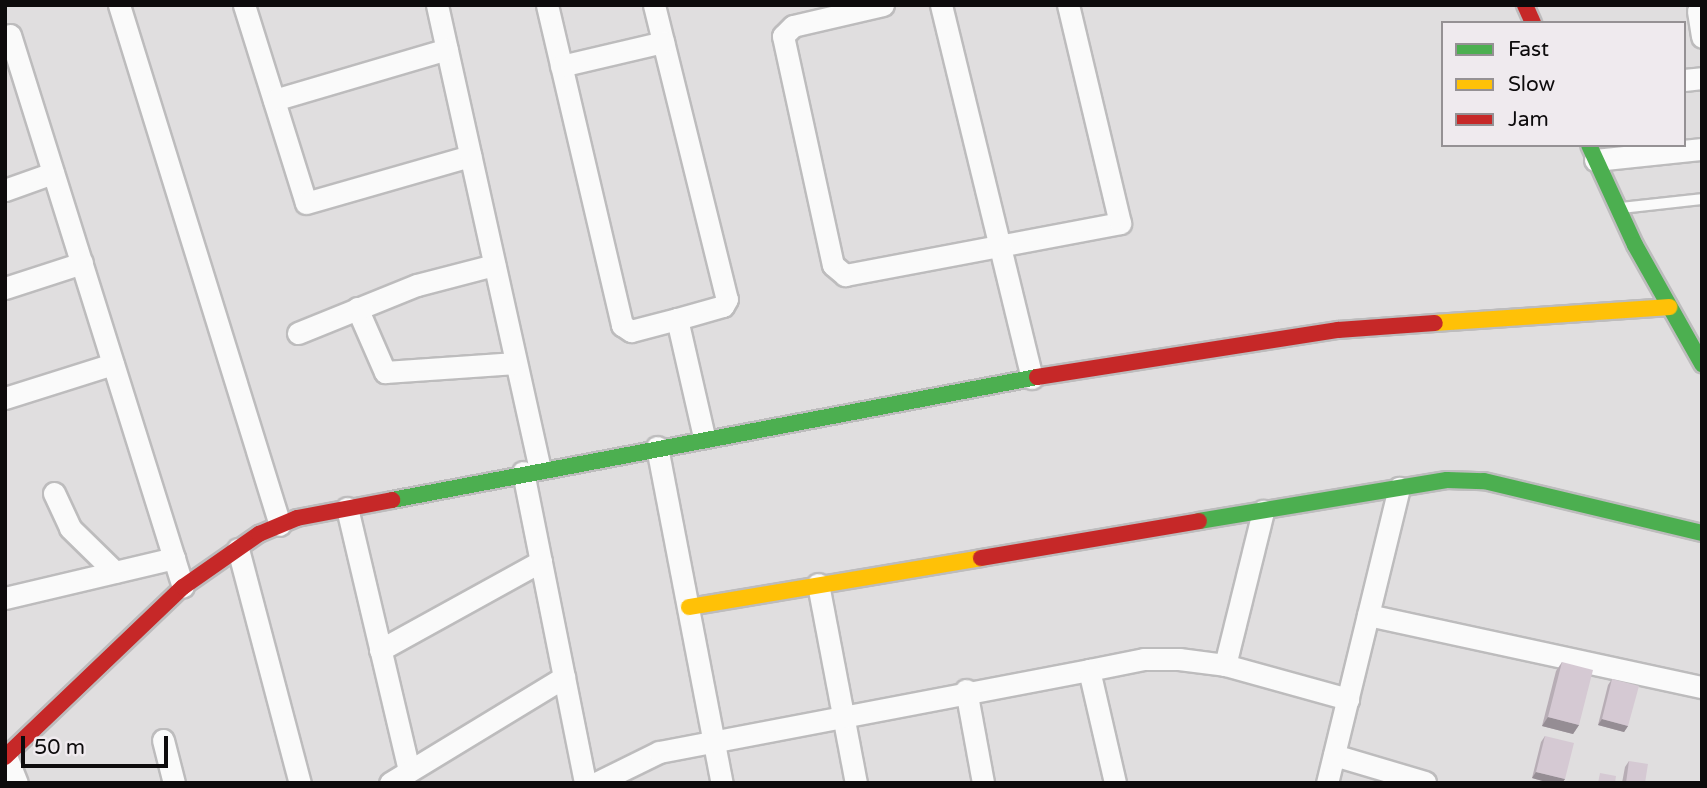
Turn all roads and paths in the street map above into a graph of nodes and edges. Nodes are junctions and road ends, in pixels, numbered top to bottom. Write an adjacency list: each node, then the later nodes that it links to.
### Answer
1 (119, 5): 45 (street)
2 (244, 5): 17 (street)
3 (437, 5): 14 (street)
4 (547, 5): 15 (street)
5 (654, 5): 13 (street)
6 (883, 5): 10 (street)
7 (941, 5): 25 (street)
8 (1068, 5): 25 (street)
9 (1698, 11): 12 (street)
10 (822, 12): 25 (street)
11 (10, 35): 16 (street)
12 (1702, 37)
13 (663, 42): 15 (street); 31 (street)
14 (447, 49): 17 (street); 20 (street)
15 (561, 66): 31 (street)
16 (15, 82): 21 (street)
17 (274, 100): 20 (street)
18 (1702, 149): 19 (street)
19 (1592, 153): 24 (street)
20 (470, 156): 27 (street)
21 (53, 173): 22 (street); 26 (street)
22 (5, 190)
23 (1702, 199): 24 (lane)
24 (1618, 209): 30 (street)
25 (1000, 248): 36 (street)
26 (82, 263): 28 (street); 35 (street)
27 (495, 265): 29 (street); 33 (street)
28 (5, 288)
29 (357, 307): 32 (street); 33 (street)
30 (1669, 307): 34 (street); 36 (street)
31 (677, 319): 38 (street)
32 (298, 333)
33 (516, 363): 40 (street)
34 (1702, 364)
35 (113, 365): 37 (street); 48 (street)
36 (1032, 379): 38 (street)
37 (5, 398)
38 (704, 437): 39 (street)
39 (657, 447): 40 (street); 54 (street)
40 (531, 470): 43 (street); 49 (street)
41 (1399, 488): 44 (street); 46 (street); 55 (street)
42 (54, 493): 50 (street)
43 (347, 508): 45 (street); 56 (street)
44 (1263, 511): 51 (street); 57 (street)
45 (280, 525): 47 (street)
46 (1702, 533)
47 (238, 549): 52 (street); 72 (street)
48 (174, 558): 50 (street); 52 (street)
49 (541, 561): 56 (street); 59 (street)
50 (115, 572): 53 (street)
51 (818, 584): 54 (street); 63 (street)
52 (183, 587): 67 (street)
53 (5, 598)
54 (689, 607): 65 (street)
55 (1368, 615): 60 (street); 62 (street)
56 (380, 650): 68 (street)
57 (1225, 665): 58 (street); 62 (street)
58 (1089, 670): 61 (street); 79 (street)
59 (564, 677): 68 (street); 74 (street)
60 (1702, 687)
61 (966, 690): 63 (street); 78 (street)
62 (1348, 699): 66 (street)
63 (843, 715): 65 (street); 77 (street)
64 (163, 740): 71 (street)
65 (713, 741): 75 (street); 76 (street)
66 (1334, 755): 69 (street); 80 (street)
67 (6, 757): 70 (street)
68 (409, 771): 73 (street)
69 (1427, 782)
70 (17, 783)
71 (174, 783)
72 (300, 783)
73 (390, 783)
74 (585, 783)
75 (596, 783)
76 (722, 783)
77 (856, 783)
78 (983, 783)
79 (1115, 783)
80 (1327, 783)

